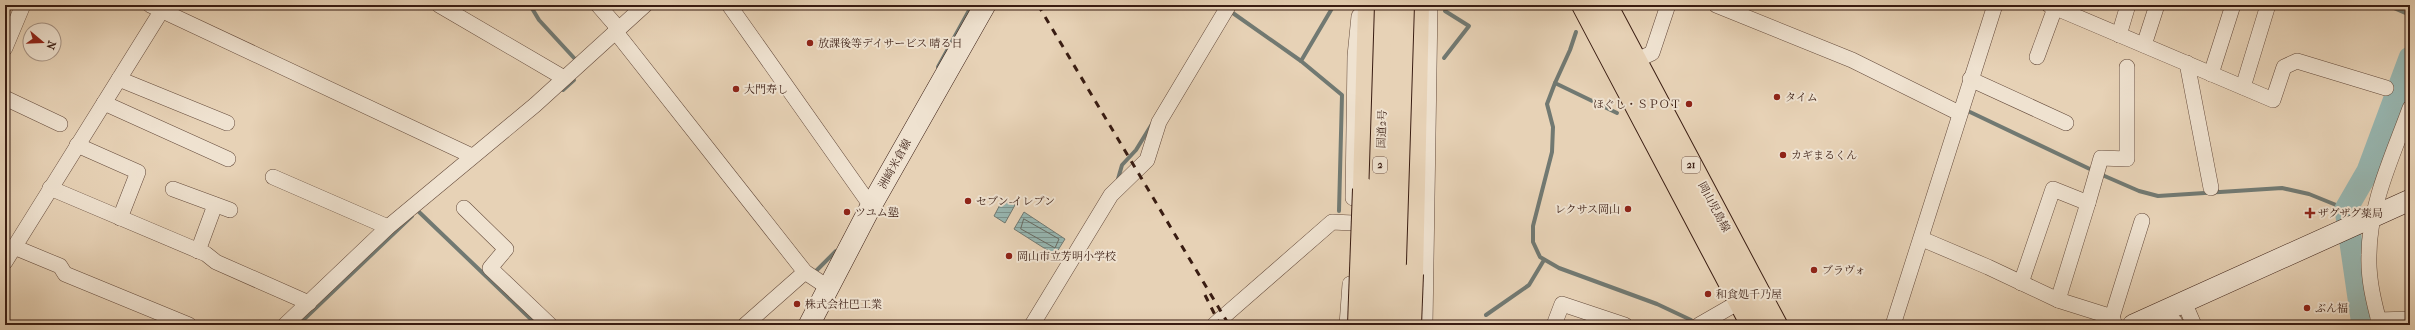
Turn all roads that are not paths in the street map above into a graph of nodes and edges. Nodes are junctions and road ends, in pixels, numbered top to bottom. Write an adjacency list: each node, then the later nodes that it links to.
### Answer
1 (23, 5): 25 (street)
2 (439, 5): 35 (street)
3 (598, 5): 26 (street)
4 (645, 5): 26 (street)
5 (729, 5): 57 (street)
6 (1229, 5): 86 (street)
7 (1361, 5): 63 (street)
8 (1369, 5): 89 (main road, bridge)
9 (1386, 5): 90 (main road, 国道2号 / 2, bridge)
10 (1403, 5): 91 (main road, 国道2号 / 2, bridge)
11 (1418, 5): 92 (main road, bridge)
12 (1430, 5): 72 (street)
13 (1583, 5): 75 (main road, 岡山児島線 / 21)
14 (1606, 5): 31 (main road, 岡山児島線 / 21)
15 (1668, 5): 31 (street)
16 (1716, 5): 43 (street)
17 (1995, 5): 37 (street)
18 (2128, 5): 27 (street)
19 (2157, 5): 28 (street)
20 (2233, 5): 34 (street)
21 (2268, 5): 38 (street)
22 (161, 7): 36 (street); 48 (street)
23 (2057, 7): 27 (street); 30 (street)
24 (977, 9): 57 (main road, 洲崎米倉線)
25 (8, 30): 29 (street)
26 (618, 33): 35 (street); 70 (street)
27 (2119, 35): 28 (street)
28 (2144, 45): 32 (street)
29 (5, 48)
30 (2037, 57)
31 (1636, 61): 98 (main road, 岡山児島線 / 21)
32 (2187, 64): 34 (street); 52 (street)
33 (2127, 67): 55 (street)
34 (2211, 74): 38 (street)
35 (564, 78): 48 (street)
36 (118, 79): 41 (street); 44 (street)
37 (1970, 79): 43 (street); 45 (street)
38 (2243, 87): 39 (street)
39 (2386, 88)
40 (5, 98): 46 (street)
41 (104, 103): 47 (street); 49 (street)
42 (2410, 108): 65 (street)
43 (1959, 113): 66 (street)
44 (227, 123)
45 (2066, 123)
46 (60, 124)
47 (77, 145): 51 (street); 61 (street)
48 (472, 156): 64 (street)
49 (228, 159)
50 (273, 177): 64 (street)
51 (50, 188): 61 (street); 67 (street)
52 (2211, 188)
53 (173, 189): 56 (street)
54 (2410, 200): 65 (main road)
55 (2088, 203): 73 (street); 74 (street)
56 (215, 205): 59 (street); 68 (street)
57 (871, 206): 70 (main road, 洲崎米倉線)
58 (464, 208): 83 (street)
59 (230, 210)
60 (2410, 216): 65 (main road)
61 (120, 218): 68 (street)
62 (2142, 221): 79 (street)
63 (1353, 223): 71 (street); 87 (street)
64 (388, 227): 76 (street)
65 (2364, 228): 77 (main road); 80 (street)
66 (1922, 239): 73 (street); 99 (street)
67 (14, 247): 69 (street); 81 (street)
68 (198, 251): 76 (street)
69 (5, 262)
70 (814, 278): 84 (street); 85 (main road, 洲崎米倉線)
71 (1350, 281): 72 (street); 88 (street)
72 (1425, 283): 93 (street)
73 (2021, 283): 74 (street)
74 (2058, 300): 79 (street)
75 (1739, 302): 96 (street); 97 (main road, 岡山児島線 / 21)
76 (309, 303): 82 (street)
77 (2181, 319): 100 (main road)
78 (2410, 319): 80 (street)
79 (2114, 321)
80 (2379, 322)
81 (189, 325)
82 (285, 325)
83 (550, 325)
84 (745, 325)
85 (809, 325)
86 (1032, 325)
87 (1214, 325)
88 (1347, 325)
89 (1359, 325)
90 (1376, 325)
91 (1393, 325)
92 (1410, 325)
93 (1425, 325)
94 (1554, 325): 95 (street)
95 (1623, 325)
96 (1699, 325)
97 (1752, 325)
98 (1776, 325)
99 (1893, 325)
100 (2133, 325)

